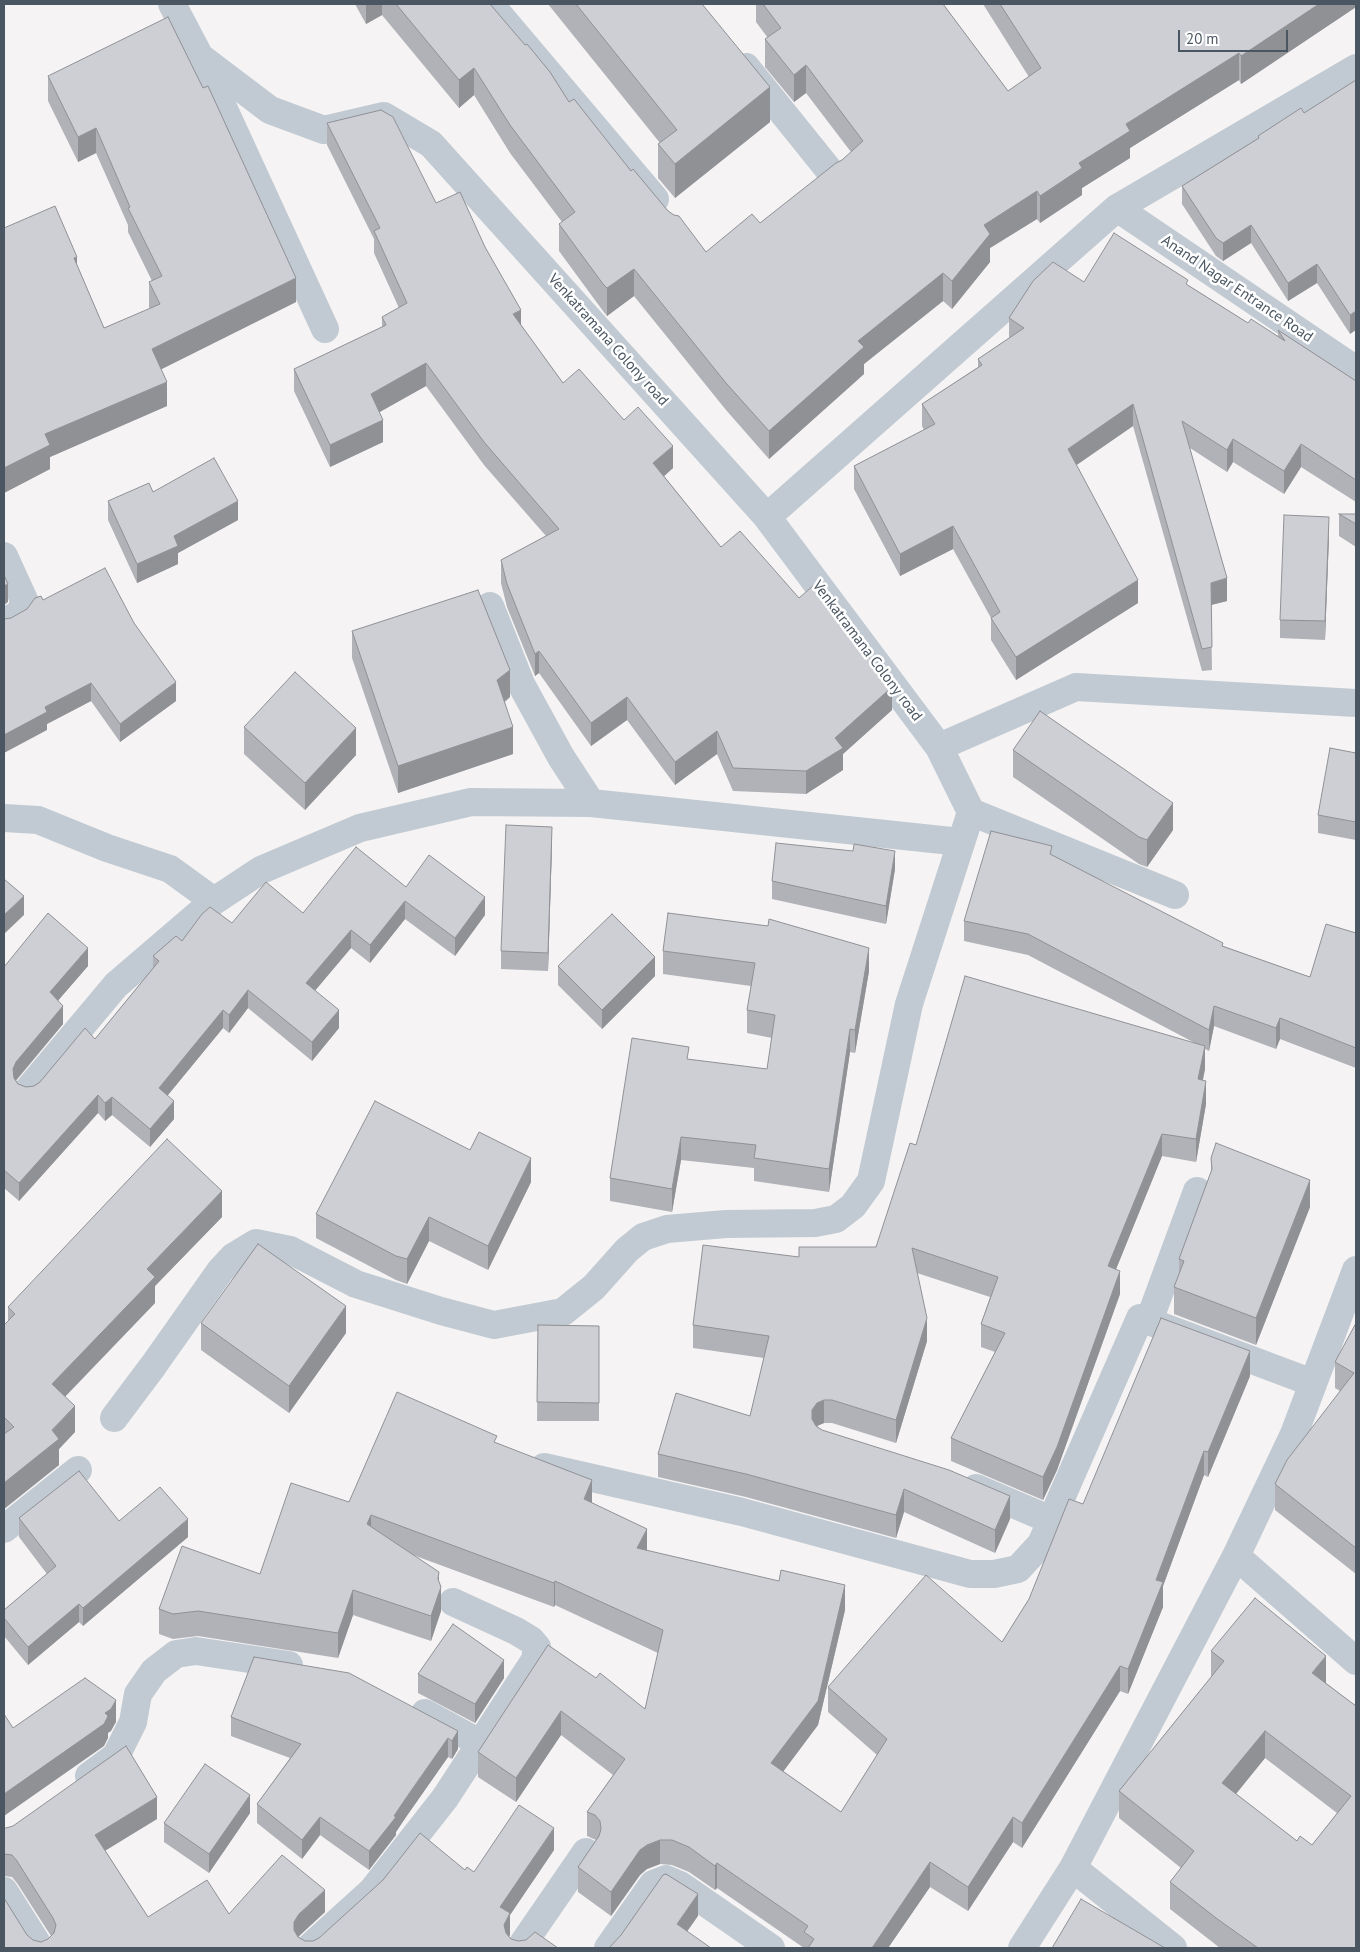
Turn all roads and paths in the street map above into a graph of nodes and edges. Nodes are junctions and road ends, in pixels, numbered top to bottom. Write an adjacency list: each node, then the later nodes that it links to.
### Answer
1 (172, 4): 4 (street)
2 (490, 4): 8 (street)
3 (729, 47): 6 (street)
4 (200, 57): 9 (street); 11 (street, Venkatramana Colony road)
5 (1356, 68): 7 (street)
6 (833, 175)
7 (1117, 208): 10 (street, Anand Nagar Entrance Road); 11 (street)
8 (673, 220)
9 (324, 329)
10 (1356, 370)
11 (767, 517): 16 (street, Venkatramana Colony road)
12 (4, 556): 14 (street)
13 (490, 606): 17 (street)
14 (4, 622)
15 (1356, 703): 16 (street)
16 (940, 747): 18 (street, Venkatramana Colony road)
17 (591, 803): 20 (street); 22 (street)
18 (970, 812): 20 (street); 21 (street)
19 (4, 818): 22 (street)
20 (961, 842): 28 (street)
21 (1175, 895)
22 (214, 901): 23 (street)
23 (28, 1090)
24 (1197, 1191): 26 (street)
25 (1356, 1270): 27 (street)
26 (1149, 1321): 27 (street); 32 (street)
27 (1313, 1383): 34 (street)
28 (114, 1418)
29 (530, 1464): 32 (street)
30 (78, 1470): 33 (street)
31 (954, 1478): 32 (street)
32 (1051, 1520)
33 (4, 1528)
34 (1236, 1556): 36 (street); 42 (street)
35 (453, 1602): 39 (street)
36 (1356, 1661)
37 (317, 1670): 40 (street)
38 (405, 1703): 39 (street)
39 (480, 1743): 45 (street)
40 (72, 1788)
41 (586, 1852): 46 (street)
42 (1072, 1868): 49 (street); 50 (street)
43 (4, 1890): 44 (street)
44 (40, 1948)
45 (309, 1948)
46 (520, 1948)
47 (608, 1948): 48 (street)
48 (771, 1948)
49 (1022, 1948)
50 (1173, 1948)

